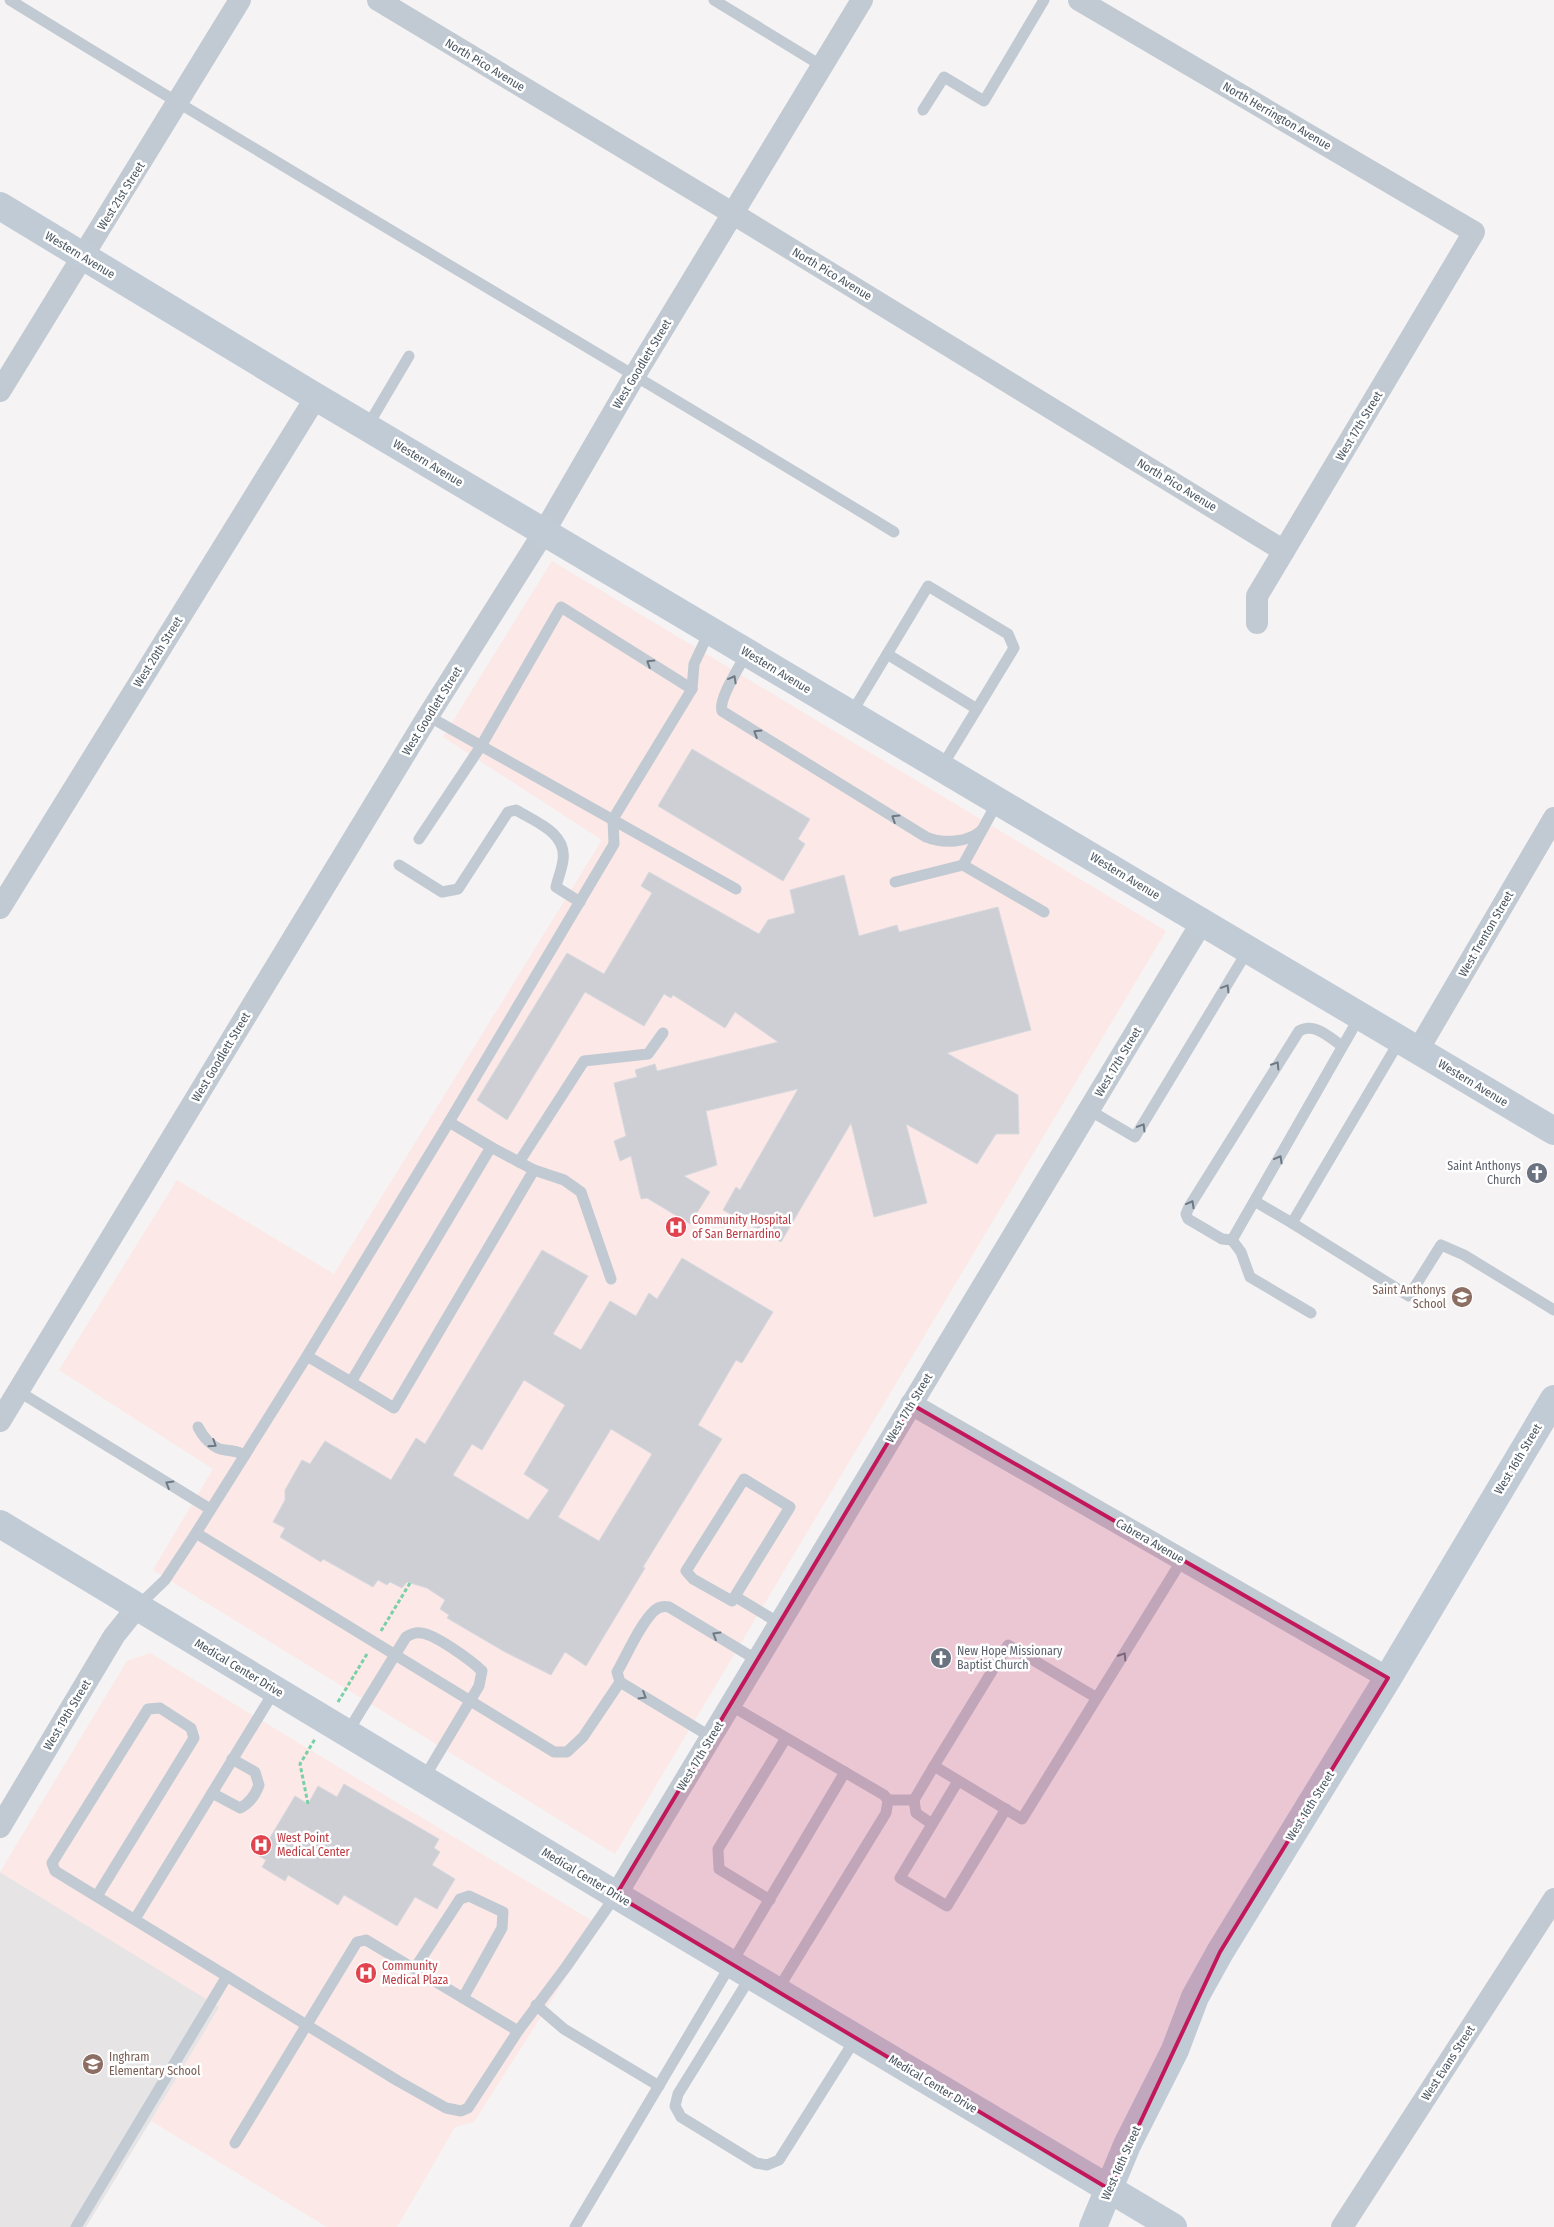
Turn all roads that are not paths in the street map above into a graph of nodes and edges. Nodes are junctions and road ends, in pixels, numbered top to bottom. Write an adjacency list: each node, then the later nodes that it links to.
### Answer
1 (10, 0): 9 (lane)
2 (240, 0): 9 (street, West 21st Street)
3 (378, 0): 12 (street, North Pico Avenue)
4 (714, 0): 8 (lane)
5 (862, 0): 8 (street, West Goodlett Street)
6 (1044, 0): 10 (lane)
7 (1079, 0): 13 (street, North Herrington Avenue)
8 (822, 66): 12 (street, West Goodlett Street)
9 (178, 104): 14 (street, West 21st Street); 16 (lane)
10 (923, 110)
11 (0, 206): 14 (street, Western Avenue)
12 (732, 213): 16 (street, West Goodlett Street); 22 (street, North Pico Avenue)
13 (1474, 232): 22 (street, West 17th Street)
14 (82, 257): 17 (street, West 21st Street); 18 (street, Western Avenue)
15 (409, 356): 19 (lane)
16 (635, 375): 20 (street, West Goodlett Street); 21 (lane)
17 (0, 391)
18 (316, 397): 19 (street, Western Avenue); 43 (street, West 20th Street)
19 (367, 427): 20 (street, Western Avenue)
20 (544, 532): 24 (street, Western Avenue); 30 (street, West Goodlett Street)
21 (894, 532)
22 (1284, 551): 23 (street, West 17th Street)
23 (1257, 623)
24 (710, 630): 25 (street, Western Avenue); 27 (lane)
25 (748, 652): 29 (street, Western Avenue); 36 (lane, one-way to 25)
26 (887, 654): 28 (lane); 28 (lane); 29 (lane)
27 (692, 689): 31 (lane, one-way to 31); 35 (lane)
28 (977, 709): 32 (lane)
29 (851, 714): 32 (street, Western Avenue)
30 (428, 716): 31 (lane); 65 (street, West Goodlett Street)
31 (480, 746): 35 (lane); 37 (lane)
32 (942, 768): 33 (street, Western Avenue)
33 (998, 801): 36 (lane); 45 (street, Western Avenue)
34 (1554, 818): 49 (street, West Trenton Street)
35 (613, 819): 41 (lane); 42 (lane)
36 (982, 830): 39 (lane)
37 (419, 839)
38 (399, 865): 42 (lane)
39 (963, 865): 40 (lane); 44 (lane)
40 (895, 882)
41 (736, 888)
42 (580, 902): 52 (lane)
43 (0, 908)
44 (1044, 912)
45 (1202, 922): 46 (street, Western Avenue); 51 (street, West 17th Street)
46 (1248, 950): 47 (street, Western Avenue); 51 (lane, one-way to 46)
47 (1360, 1016): 49 (street, Western Avenue); 50 (lane)
48 (663, 1033): 55 (lane)
49 (1409, 1045): 53 (street, Western Avenue); 58 (lane)
50 (1342, 1046): 57 (lane, one-way to 50); 59 (lane, one-way to 50)
51 (1089, 1110): 67 (street, West 17th Street)
52 (449, 1122): 54 (lane); 63 (lane)
53 (1554, 1131)
54 (491, 1147): 55 (lane); 64 (lane)
55 (519, 1162): 56 (lane)
56 (534, 1170): 60 (lane); 64 (lane)
57 (1256, 1202): 58 (lane); 59 (lane)
58 (1292, 1223): 61 (lane)
59 (1232, 1240): 62 (lane)
60 (611, 1278)
61 (1554, 1310)
62 (1310, 1313)
63 (307, 1356): 64 (lane); 70 (lane)
64 (351, 1382)
65 (18, 1392): 68 (street, West Goodlett Street); 71 (lane, one-way to 65)
66 (1554, 1399): 80 (street, West 16th Street)
67 (911, 1404): 74 (street, Cabrera Avenue); 77 (street, West 17th Street)
68 (0, 1421)
69 (198, 1427): 70 (lane, one-way to 70)
70 (240, 1453): 71 (lane)
71 (210, 1509): 73 (lane)
72 (0, 1524): 76 (street, Medical Center Drive)
73 (196, 1533): 76 (lane); 78 (lane)
74 (1182, 1560): 80 (street, Cabrera Avenue); 83 (lane, one-way to 74)
75 (736, 1597): 75 (lane); 77 (lane)
76 (138, 1606): 82 (street, Medical Center Drive); 99 (street, West 19th Street)
77 (779, 1624): 79 (street, West 17th Street)
78 (395, 1655): 84 (lane); 84 (lane); 86 (lane)
79 (757, 1660): 81 (lane, one-way to 81); 85 (street, West 17th Street)
80 (1388, 1678): 116 (street, West 16th Street)
81 (620, 1682): 84 (lane); 87 (lane, one-way to 87)
82 (275, 1690): 86 (street, Medical Center Drive); 89 (lane)
83 (1097, 1698): 90 (lane); 97 (lane)
84 (471, 1699): 92 (lane)
85 (730, 1705): 87 (street, West 17th Street); 88 (lane)
86 (347, 1733): 92 (street, Medical Center Drive)
87 (711, 1737): 100 (street, West 17th Street)
88 (786, 1738): 91 (lane); 103 (lane)
89 (232, 1759): 94 (lane); 94 (lane)
90 (934, 1766): 93 (lane); 96 (lane)
91 (846, 1772): 95 (lane); 103 (lane)
92 (424, 1778): 100 (street, Medical Center Drive)
93 (958, 1781): 97 (lane); 98 (lane)
94 (212, 1793): 104 (lane)
95 (888, 1800): 96 (lane); 108 (lane)
96 (914, 1800): 98 (lane)
97 (1006, 1810): 98 (lane)
98 (932, 1824)
99 (0, 1826)
100 (616, 1895): 106 (street, Medical Center Drive); 110 (lane)
101 (97, 1896): 101 (lane); 104 (lane)
102 (1554, 1899): 121 (street, West Evans Street)
103 (770, 1900): 106 (lane)
104 (135, 1919): 107 (lane)
105 (415, 1968): 109 (lane); 109 (lane); 111 (lane)
106 (742, 1970): 108 (street, Medical Center Drive); 113 (lane); 114 (lane)
107 (227, 1976): 111 (lane); 117 (lane)
108 (777, 1991): 113 (street, Medical Center Drive)
109 (463, 1998): 112 (lane)
110 (536, 2005): 112 (lane); 114 (lane)
111 (306, 2023): 112 (lane); 115 (lane)
112 (518, 2031)
113 (856, 2038): 116 (street, Medical Center Drive)
114 (659, 2086): 118 (lane)
115 (235, 2143)
116 (1109, 2189): 119 (street, West 16th Street); 120 (street, Medical Center Drive)
117 (76, 2227)
118 (575, 2227)
119 (1093, 2227)
120 (1173, 2227)
121 (1342, 2227)

